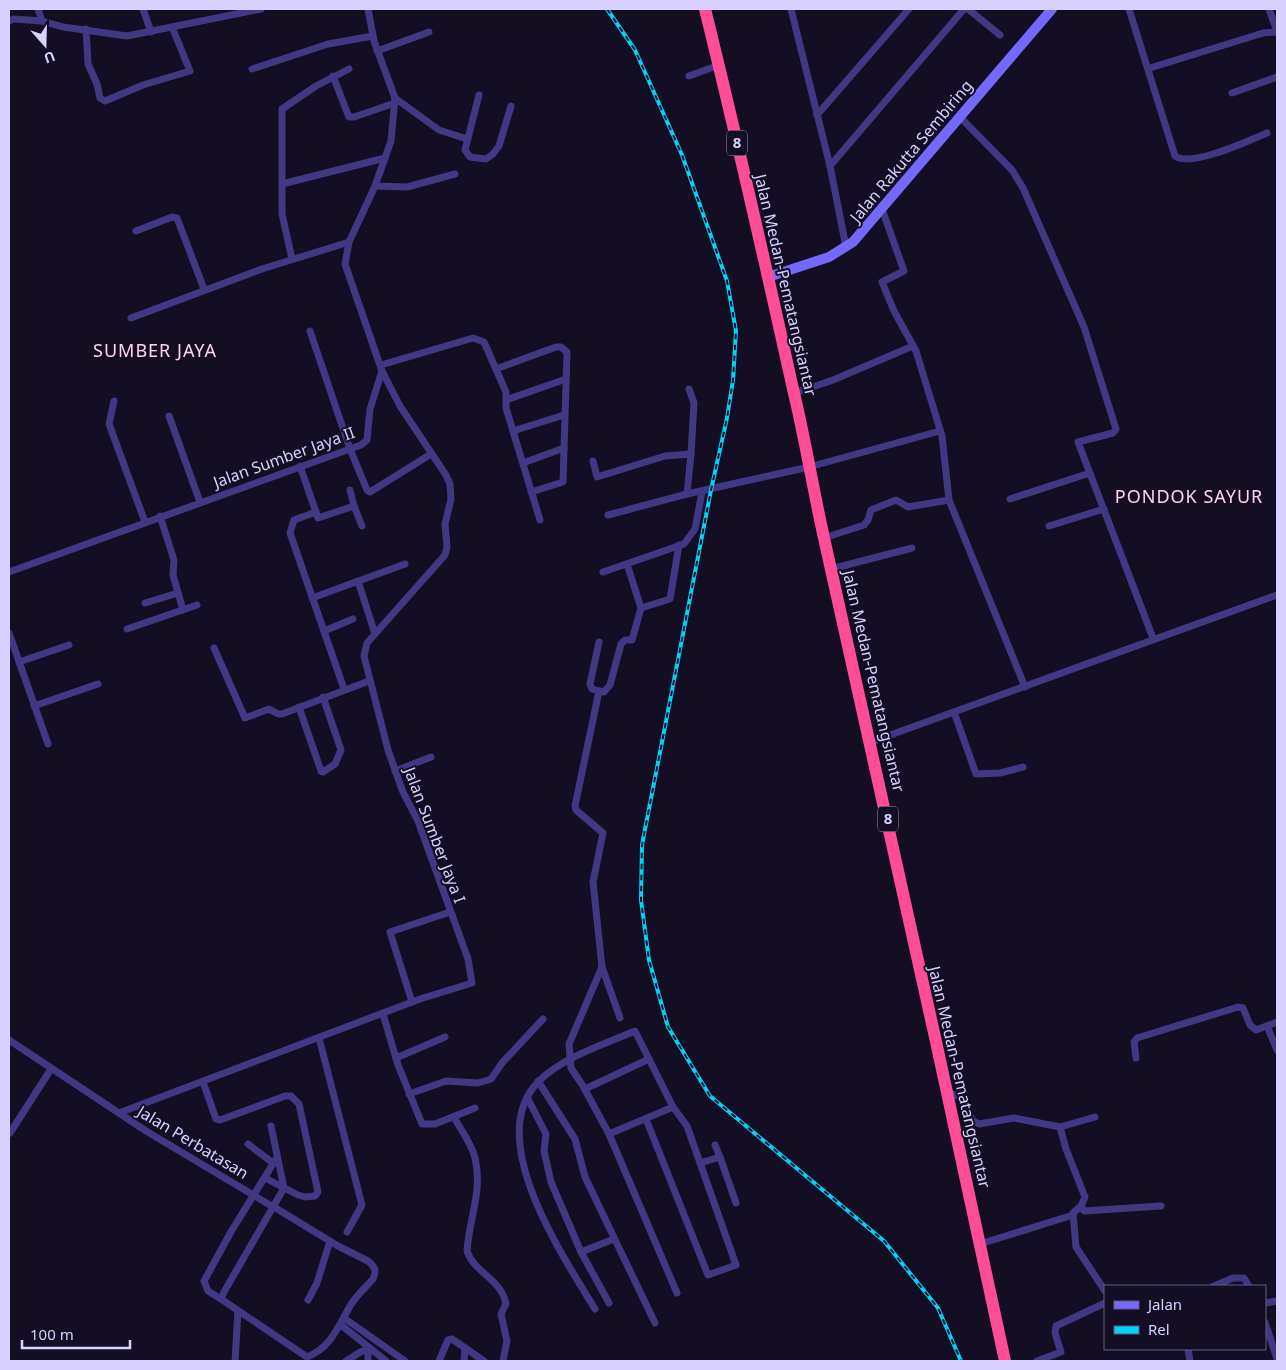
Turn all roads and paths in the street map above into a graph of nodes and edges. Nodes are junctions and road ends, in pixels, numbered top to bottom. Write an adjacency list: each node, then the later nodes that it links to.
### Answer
1 (38, 9): 15 (street)
2 (143, 9): 19 (street)
3 (219, 9): 13 (street)
4 (261, 9): 13 (street)
5 (368, 9): 22 (street)
6 (705, 9): 24 (highway, Jalan Medan-Pematangsiantar / 8)
7 (792, 9): 35 (street)
8 (909, 9): 35 (street)
9 (966, 9): 21 (street); 40 (street)
10 (1052, 9): 36 (main road, Jalan Rakutta Sembiring)
11 (1129, 9): 25 (street)
12 (1269, 9): 18 (street)
13 (223, 17): 16 (street)
14 (9, 21): 15 (street)
15 (42, 21): 17 (street)
16 (172, 27): 17 (street); 19 (street)
17 (86, 29): 19 (street)
18 (1277, 31): 25 (street)
19 (151, 32)
20 (429, 32): 23 (street)
21 (1000, 35)
22 (373, 36): 23 (street); 26 (street)
23 (377, 51): 33 (street)
24 (719, 65): 29 (street); 49 (highway, Jalan Medan-Pematangsiantar / 8)
25 (1150, 68): 37 (street)
26 (252, 69)
27 (349, 69): 28 (street)
28 (333, 76): 33 (street); 42 (street)
29 (689, 76)
30 (1277, 77): 31 (street)
31 (1232, 93)
32 (480, 95): 38 (street)
33 (395, 101): 38 (street); 39 (street)
34 (511, 106): 38 (street)
35 (817, 115): 40 (street)
36 (960, 117): 44 (main road, Jalan Rakutta Sembiring); 73 (street)
37 (1267, 133)
38 (467, 139)
39 (385, 158): 42 (street); 43 (street)
40 (830, 166): 47 (street)
41 (456, 174): 43 (street)
42 (282, 184): 48 (street)
43 (375, 186): 46 (street)
44 (882, 209): 47 (main road, Jalan Rakutta Sembiring); 53 (street)
45 (136, 231): 50 (street)
46 (349, 242): 48 (street); 54 (street)
47 (846, 247): 49 (main road, Jalan Rakutta Sembiring)
48 (292, 259): 50 (street)
49 (768, 277): 58 (highway, Jalan Medan-Pematangsiantar / 8)
50 (204, 290): 51 (street)
51 (131, 318)
52 (310, 331): 66 (street)
53 (913, 346): 58 (street); 64 (street)
54 (382, 368): 55 (street); 66 (street, Jalan Sumber Jaya II); 67 (street, Jalan Sumber Jaya I)
55 (496, 369): 56 (street); 59 (street)
56 (566, 379): 59 (street); 61 (street)
57 (689, 389): 68 (street)
58 (795, 393): 72 (highway, Jalan Medan-Pematangsiantar / 8)
59 (506, 400): 63 (street)
60 (114, 401): 87 (street)
61 (564, 415): 63 (street); 65 (street)
62 (170, 416): 80 (street)
63 (513, 431): 70 (street)
64 (940, 431): 72 (street); 79 (street)
65 (564, 448): 70 (street); 75 (street)
66 (350, 449): 67 (street); 71 (street, Jalan Sumber Jaya II)
67 (431, 454): 110 (street, Jalan Sumber Jaya I)
68 (691, 454): 69 (street); 77 (street)
69 (593, 461)
70 (523, 463): 75 (street)
71 (300, 466): 80 (street, Jalan Sumber Jaya II); 83 (street)
72 (809, 467): 76 (street); 90 (highway, Jalan Medan-Pematangsiantar / 8)
73 (1090, 473): 78 (street); 82 (street)
74 (350, 490): 81 (street)
75 (531, 492): 86 (street)
76 (702, 492): 77 (street); 91 (street)
77 (687, 494): 84 (street)
78 (1010, 499)
79 (949, 500): 90 (street); 118 (street)
80 (200, 502): 85 (street, Jalan Sumber Jaya II)
81 (354, 506): 83 (street); 88 (street)
82 (1104, 509): 89 (street); 111 (street)
83 (316, 512): 101 (street)
84 (608, 515)
85 (160, 516): 87 (street, Jalan Sumber Jaya II); 99 (street)
86 (540, 520)
87 (145, 522): 96 (street, Jalan Sumber Jaya II)
88 (362, 526)
89 (1049, 526)
90 (824, 538): 95 (highway, Jalan Medan-Pematangsiantar / 8)
91 (680, 545): 94 (street); 104 (street)
92 (912, 548): 95 (street)
93 (404, 564): 98 (street)
94 (627, 564): 97 (street); 104 (street)
95 (832, 569): 125 (highway, Jalan Medan-Pematangsiantar / 8)
96 (9, 572)
97 (603, 572)
98 (358, 581): 101 (street); 110 (street)
99 (178, 593): 102 (street); 105 (street)
100 (1277, 595): 111 (street)
101 (312, 598): 108 (street)
102 (144, 603)
103 (197, 605): 105 (street)
104 (641, 608): 120 (street)
105 (184, 610): 107 (street)
106 (353, 619): 108 (street)
107 (127, 629)
108 (324, 631): 119 (street)
109 (9, 633): 115 (street)
110 (375, 634): 116 (street, Jalan Sumber Jaya I)
111 (1153, 638): 118 (street)
112 (599, 642): 120 (street)
113 (69, 645): 115 (street)
114 (214, 648): 123 (street)
115 (19, 662): 122 (street)
116 (369, 681): 119 (street); 129 (street, Jalan Sumber Jaya I)
117 (98, 684): 122 (street)
118 (1025, 687): 124 (street)
119 (344, 689): 121 (street)
120 (599, 691): 131 (street)
121 (323, 697): 123 (street); 123 (street)
122 (34, 706): 126 (street)
123 (299, 707)
124 (954, 712): 125 (street); 128 (street)
125 (870, 742): 150 (highway, Jalan Medan-Pematangsiantar / 8)
126 (48, 744)
127 (431, 757): 129 (street)
128 (1023, 767)
129 (395, 771): 130 (street, Jalan Sumber Jaya I)
130 (450, 912): 132 (street); 132 (street, Jalan Sumber Jaya I)
131 (602, 967): 134 (street); 145 (street)
132 (412, 1002): 133 (street, Jalan Sumber Jaya I)
133 (382, 1014): 139 (street, Jalan Sumber Jaya I); 142 (street)
134 (620, 1018)
135 (543, 1019): 151 (street)
136 (1277, 1022): 137 (street)
137 (1268, 1026): 141 (street); 143 (street)
138 (445, 1037): 142 (street)
139 (319, 1038): 148 (street, Jalan Sumber Jaya I); 176 (street)
140 (9, 1040): 146 (street, Jalan Perbatasan)
141 (1277, 1050)
142 (396, 1058): 151 (street)
143 (1136, 1058)
144 (649, 1059): 145 (street); 149 (street); 153 (street)
145 (569, 1060): 147 (street); 149 (street)
146 (51, 1069): 155 (street, Jalan Perbatasan); 161 (street)
147 (538, 1081): 152 (street); 177 (street)
148 (203, 1082): 155 (street, Jalan Sumber Jaya I); 169 (street)
149 (584, 1088): 162 (street)
150 (948, 1092): 160 (street); 179 (highway, Jalan Medan-Pematangsiantar / 8)
151 (409, 1094): 156 (street)
152 (527, 1097): 180 (street); 189 (street)
153 (673, 1107): 158 (street); 167 (street)
154 (475, 1108): 156 (street)
155 (119, 1112): 170 (street, Jalan Perbatasan)
156 (454, 1117): 206 (street)
157 (1095, 1117): 160 (street)
158 (646, 1119): 162 (street); 167 (street)
159 (271, 1126): 166 (street)
160 (1060, 1127): 172 (street)
161 (11, 1134)
162 (610, 1134): 184 (street)
163 (248, 1144): 166 (street)
164 (715, 1145): 165 (street)
165 (720, 1157): 167 (street); 171 (street)
166 (275, 1161): 168 (street); 169 (street)
167 (700, 1163)
168 (265, 1178): 169 (street); 170 (street)
169 (284, 1188): 174 (street)
170 (254, 1195): 174 (street, Jalan Perbatasan); 185 (street)
171 (736, 1203)
172 (1082, 1206): 173 (street); 175 (street)
173 (1161, 1206)
174 (274, 1207): 178 (street, Jalan Perbatasan); 185 (street)
175 (1073, 1215): 179 (street); 183 (street)
176 (347, 1232)
177 (614, 1239): 180 (street); 192 (street)
178 (330, 1241): 186 (street); 191 (street, Jalan Perbatasan)
179 (980, 1244): 207 (highway, Jalan Medan-Pematangsiantar / 8)
180 (582, 1252): 187 (street)
181 (1216, 1285): 182 (street)
182 (1248, 1285)
183 (1104, 1289)
184 (677, 1293)
185 (221, 1300): 190 (street)
186 (308, 1300)
187 (609, 1303)
188 (1104, 1303): 208 (street)
189 (595, 1309)
190 (238, 1311): 196 (street); 198 (street)
191 (343, 1321): 195 (street); 196 (street); 202 (street)
192 (656, 1323)
193 (1266, 1325): 197 (street)
194 (465, 1348): 203 (street); 204 (street); 205 (street)
195 (368, 1349): 199 (street); 200 (street); 201 (street)
196 (304, 1359)
197 (1277, 1359)
198 (235, 1361)
199 (346, 1361)
200 (368, 1361)
201 (386, 1361)
202 (405, 1361)
203 (439, 1361)
204 (464, 1361)
205 (484, 1361)
206 (503, 1361)
207 (1005, 1361)
208 (1037, 1361)

